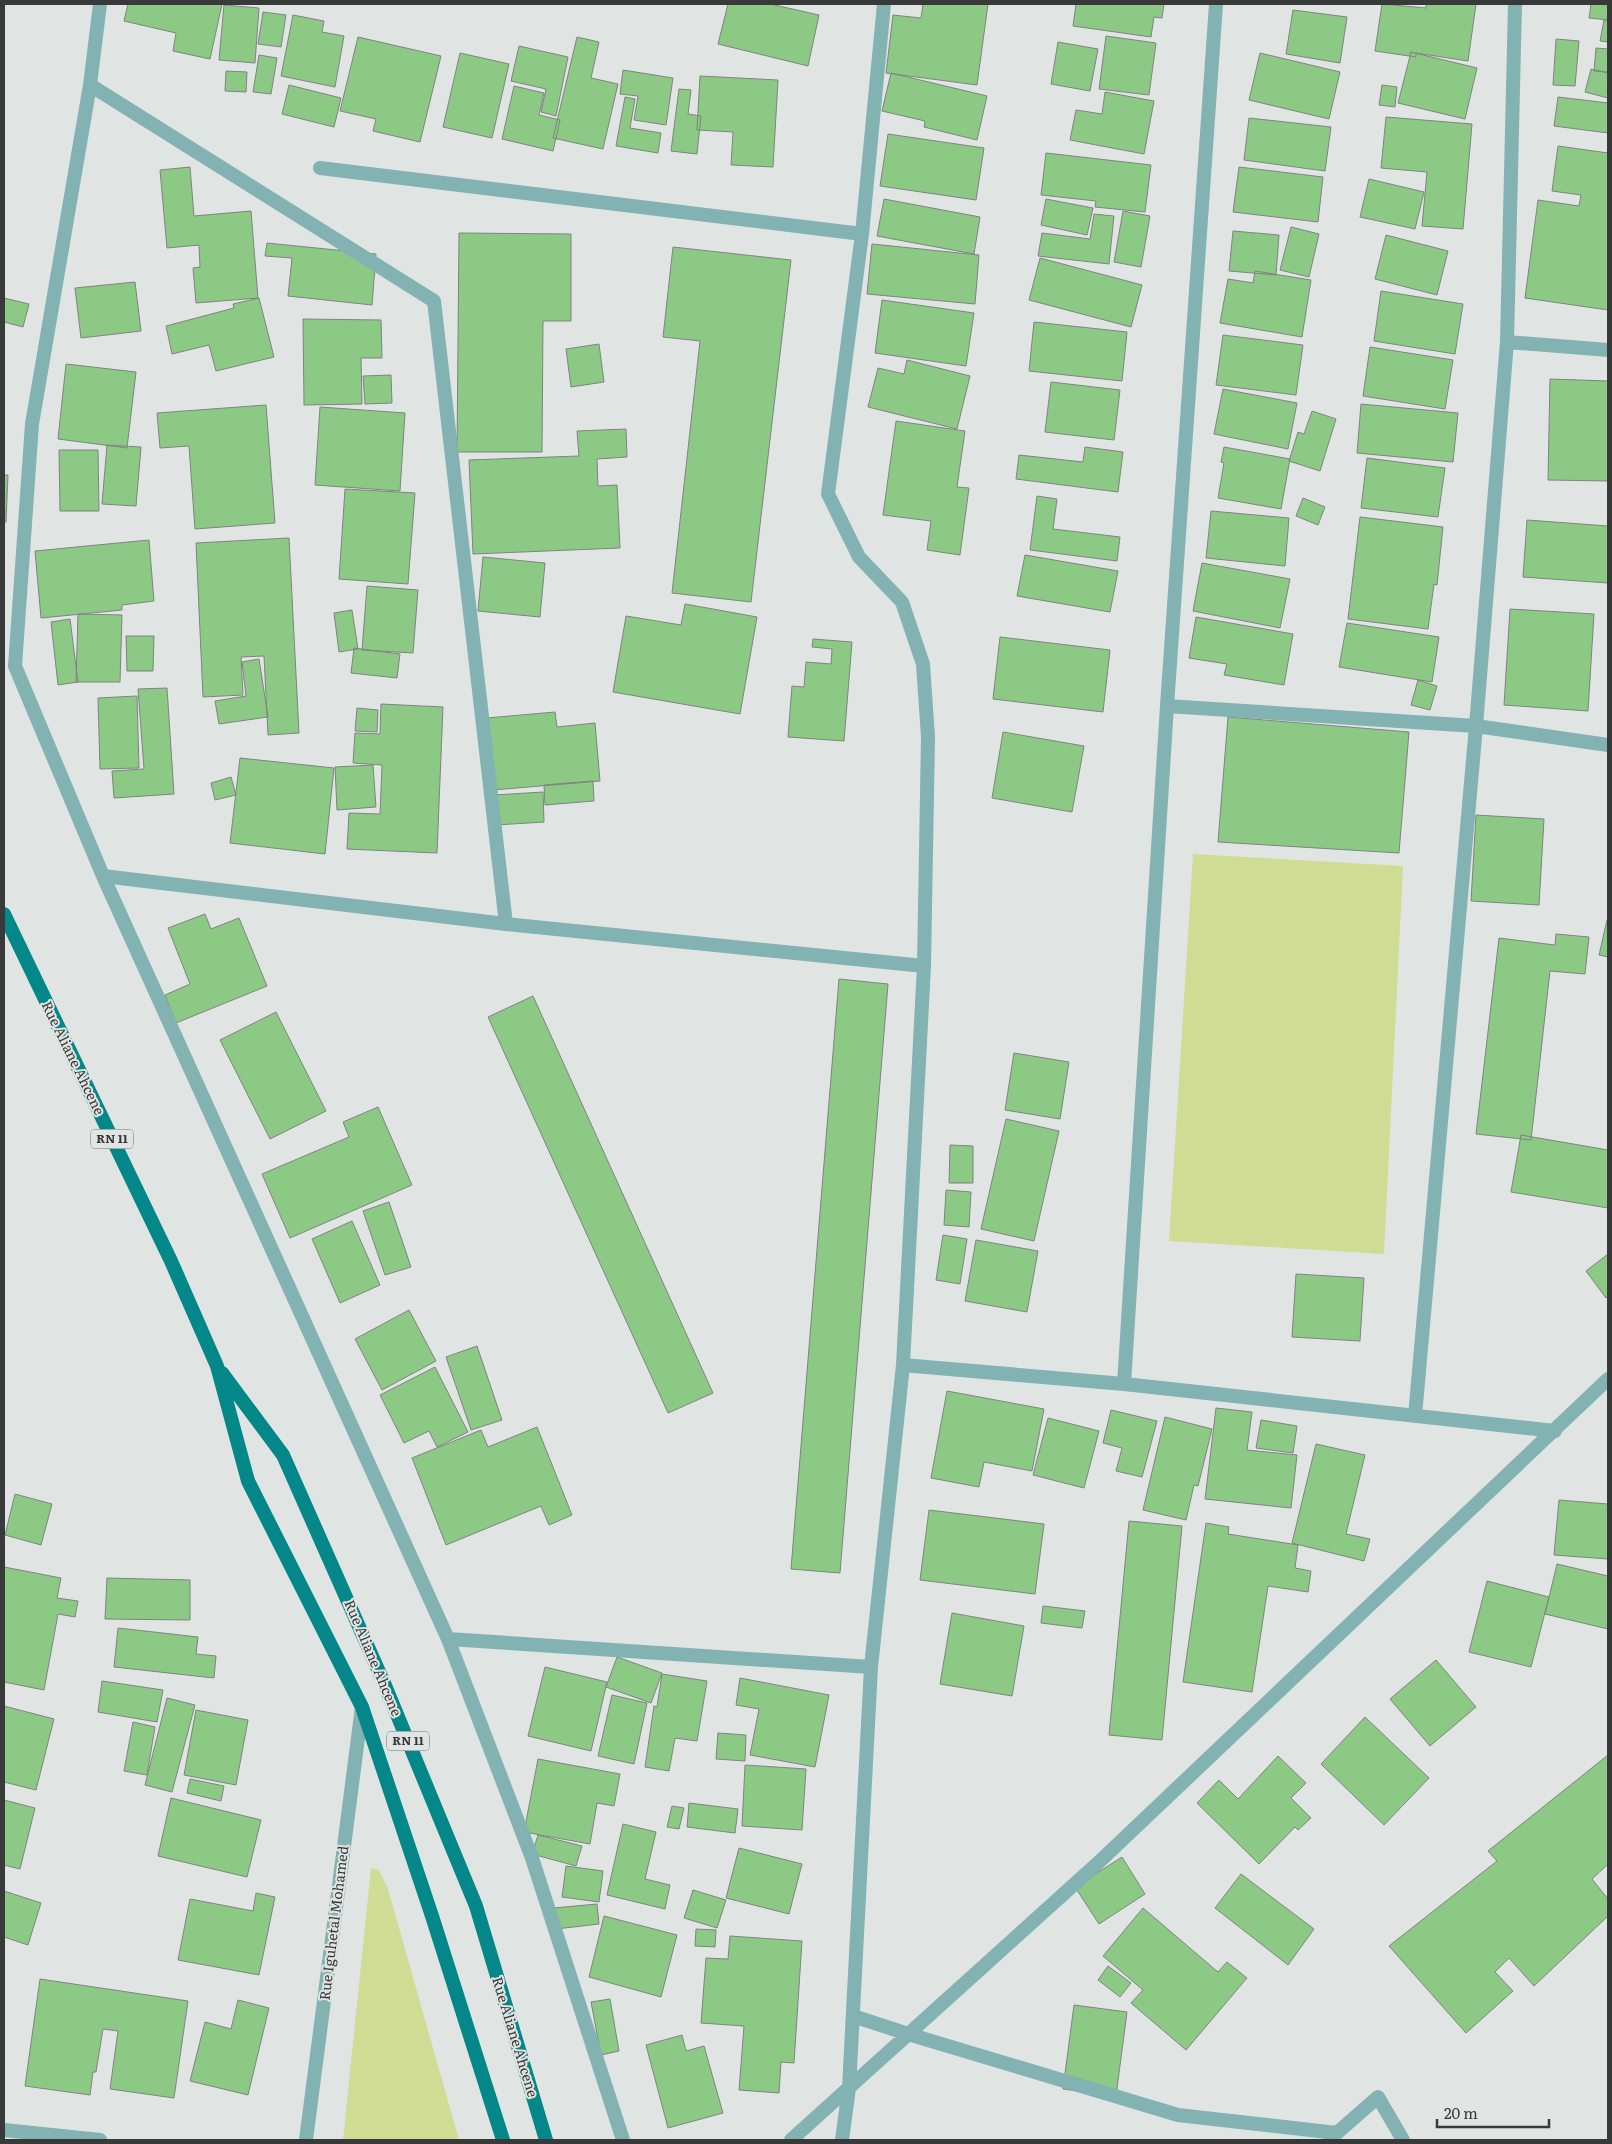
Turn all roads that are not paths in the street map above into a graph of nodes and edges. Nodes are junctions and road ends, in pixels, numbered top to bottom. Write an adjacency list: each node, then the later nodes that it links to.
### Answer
1 (100, 4): 5 (street)
2 (884, 4): 7 (street)
3 (1216, 4): 11 (street)
4 (1515, 4): 8 (street)
5 (90, 85): 10 (street); 16 (street)
6 (320, 168): 7 (street)
7 (862, 234): 17 (street)
8 (1507, 342): 9 (street); 12 (street)
9 (1608, 350)
10 (9, 668): 14 (street)
11 (1168, 706): 12 (street); 21 (street)
12 (1476, 726): 13 (street); 22 (street)
13 (1608, 745)
14 (103, 876): 16 (street); 24 (street)
15 (4, 914): 19 (main road, Rue Aliane Ahcene / RN 11)
16 (506, 924): 17 (street)
17 (924, 966): 18 (street)
18 (903, 1365): 21 (street); 25 (street)
19 (217, 1366): 26 (main road, Rue Aliane Ahcene / RN 11); 35 (main road, Rue Aliane Ahcene / RN 11)
20 (1608, 1379): 23 (street)
21 (1124, 1384): 22 (street)
22 (1415, 1416): 23 (street)
23 (1555, 1431): 28 (street)
24 (448, 1639): 25 (street); 36 (street)
25 (871, 1667): 27 (street)
26 (362, 1707): 33 (street, Rue Iguhetal Mohamed); 34 (main road, Rue Aliane Ahcene / RN 11)
27 (853, 2016): 28 (street); 29 (street)
28 (908, 2034): 29 (street); 31 (street)
29 (849, 2088): 37 (street); 38 (street)
30 (4, 2130): 32 (street)
31 (1333, 2136): 39 (street)
32 (100, 2140)
33 (306, 2140)
34 (503, 2140)
35 (546, 2140)
36 (623, 2140)
37 (791, 2140)
38 (842, 2140)
39 (1404, 2140)

